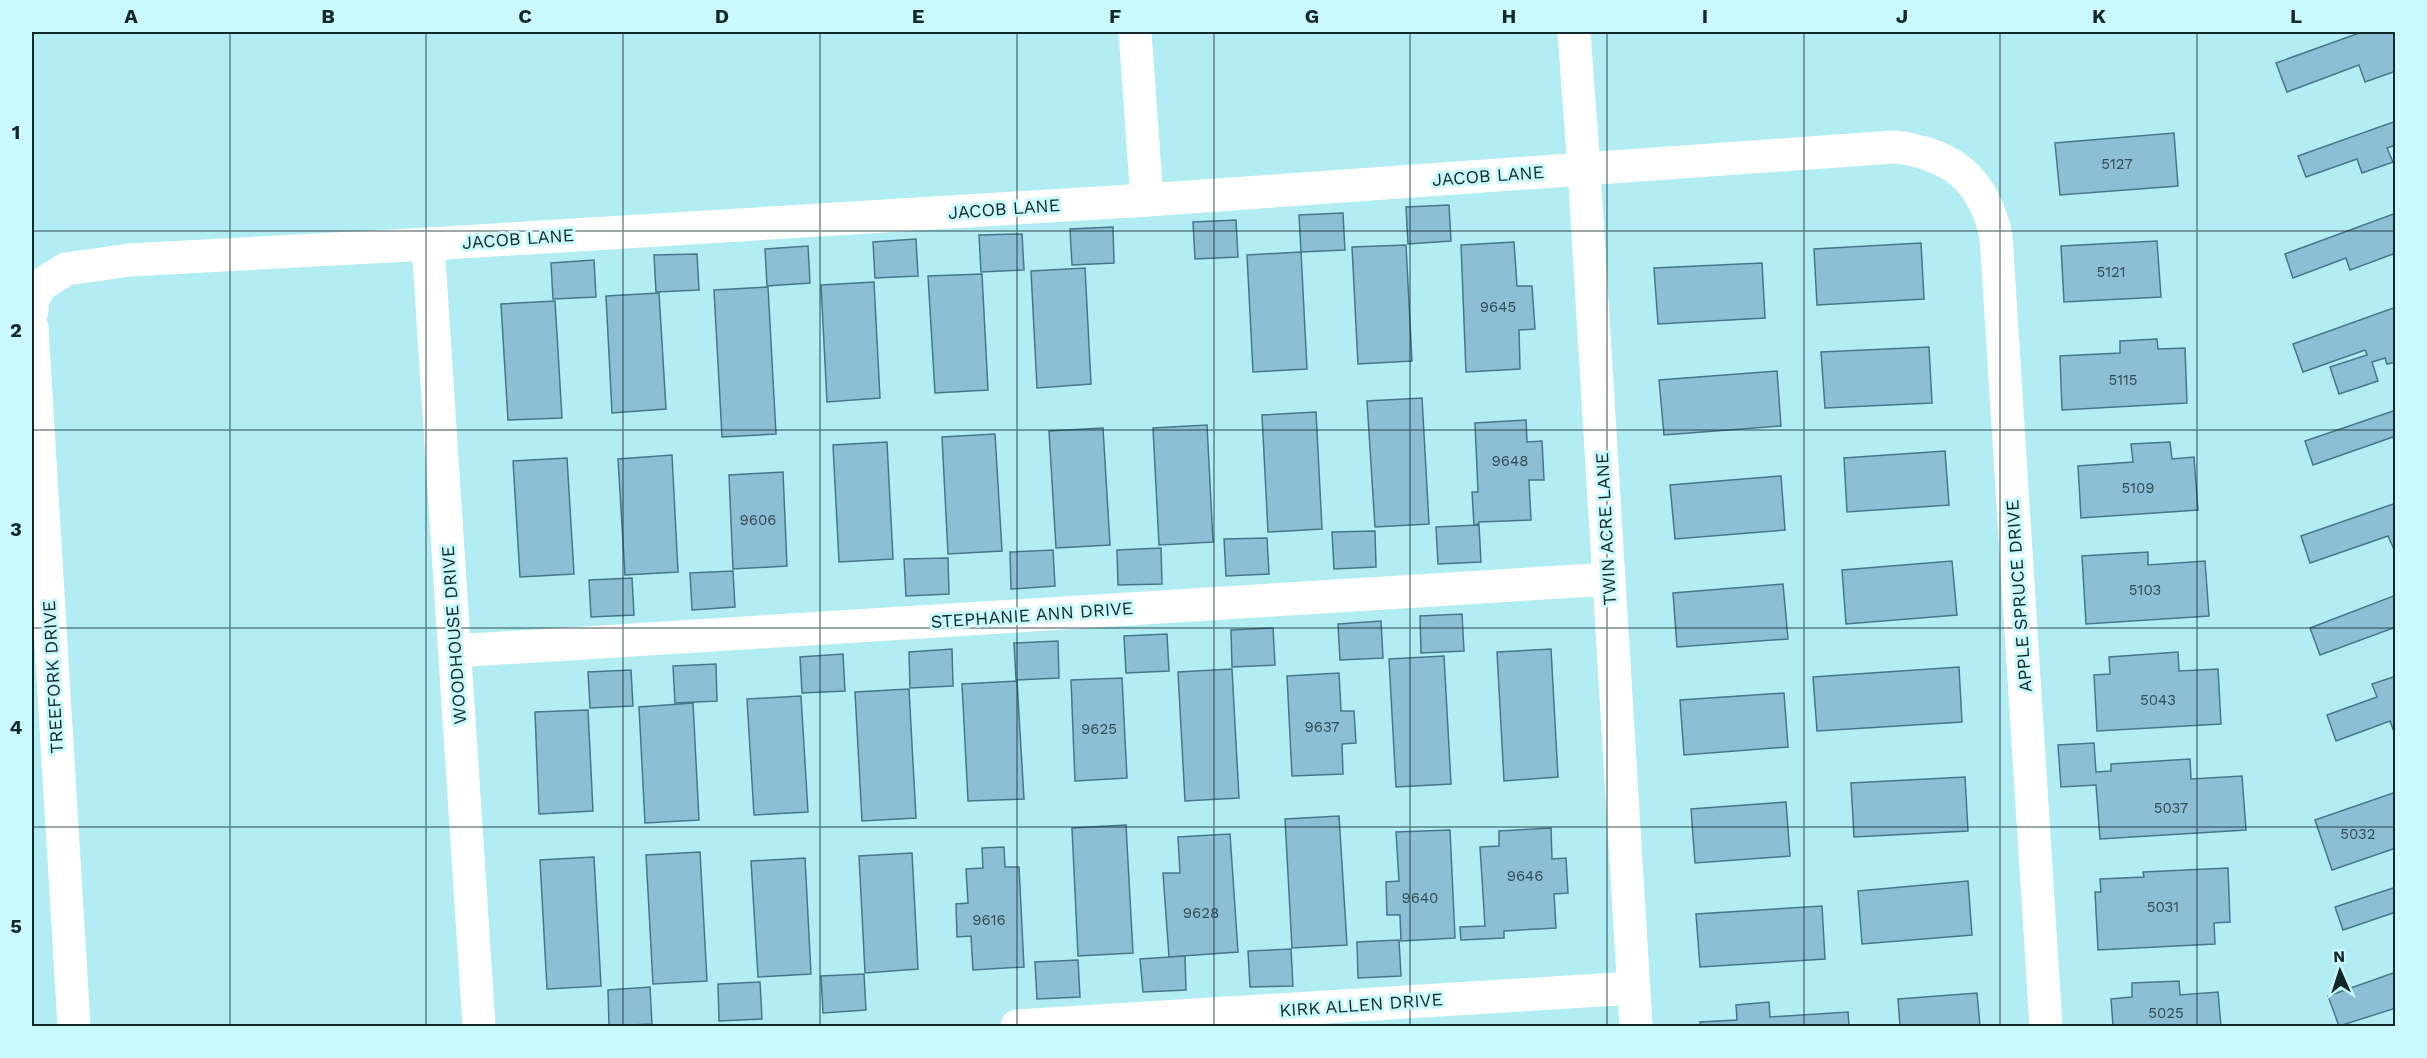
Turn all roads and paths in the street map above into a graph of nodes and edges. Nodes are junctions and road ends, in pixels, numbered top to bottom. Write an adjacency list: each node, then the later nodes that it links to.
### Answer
1 (1135, 32): 5 (street)
2 (1574, 32): 3 (street, TWIN ACRE LANE)
3 (1584, 169): 4 (street, JACOB LANE); 5 (street, JACOB LANE); 9 (street, TWIN ACRE LANE)
4 (1963, 176): 16 (street, APPLE SPRUCE DRIVE)
5 (1148, 200): 6 (street, JACOB LANE)
6 (428, 244): 7 (street, JACOB LANE); 10 (street, WOODHOUSE DRIVE)
7 (36, 298)
8 (32, 328): 12 (street, TREEFORK DRIVE)
9 (1609, 579): 10 (street, STEPHANIE ANN DRIVE); 11 (street, TWIN ACRE LANE)
10 (455, 651): 13 (street, WOODHOUSE DRIVE)
11 (1634, 988): 14 (street, KIRK ALLEN DRIVE); 15 (street, TWIN ACRE LANE)
12 (74, 1026)
13 (479, 1026)
14 (1017, 1026)
15 (1636, 1026)
16 (2046, 1026)

